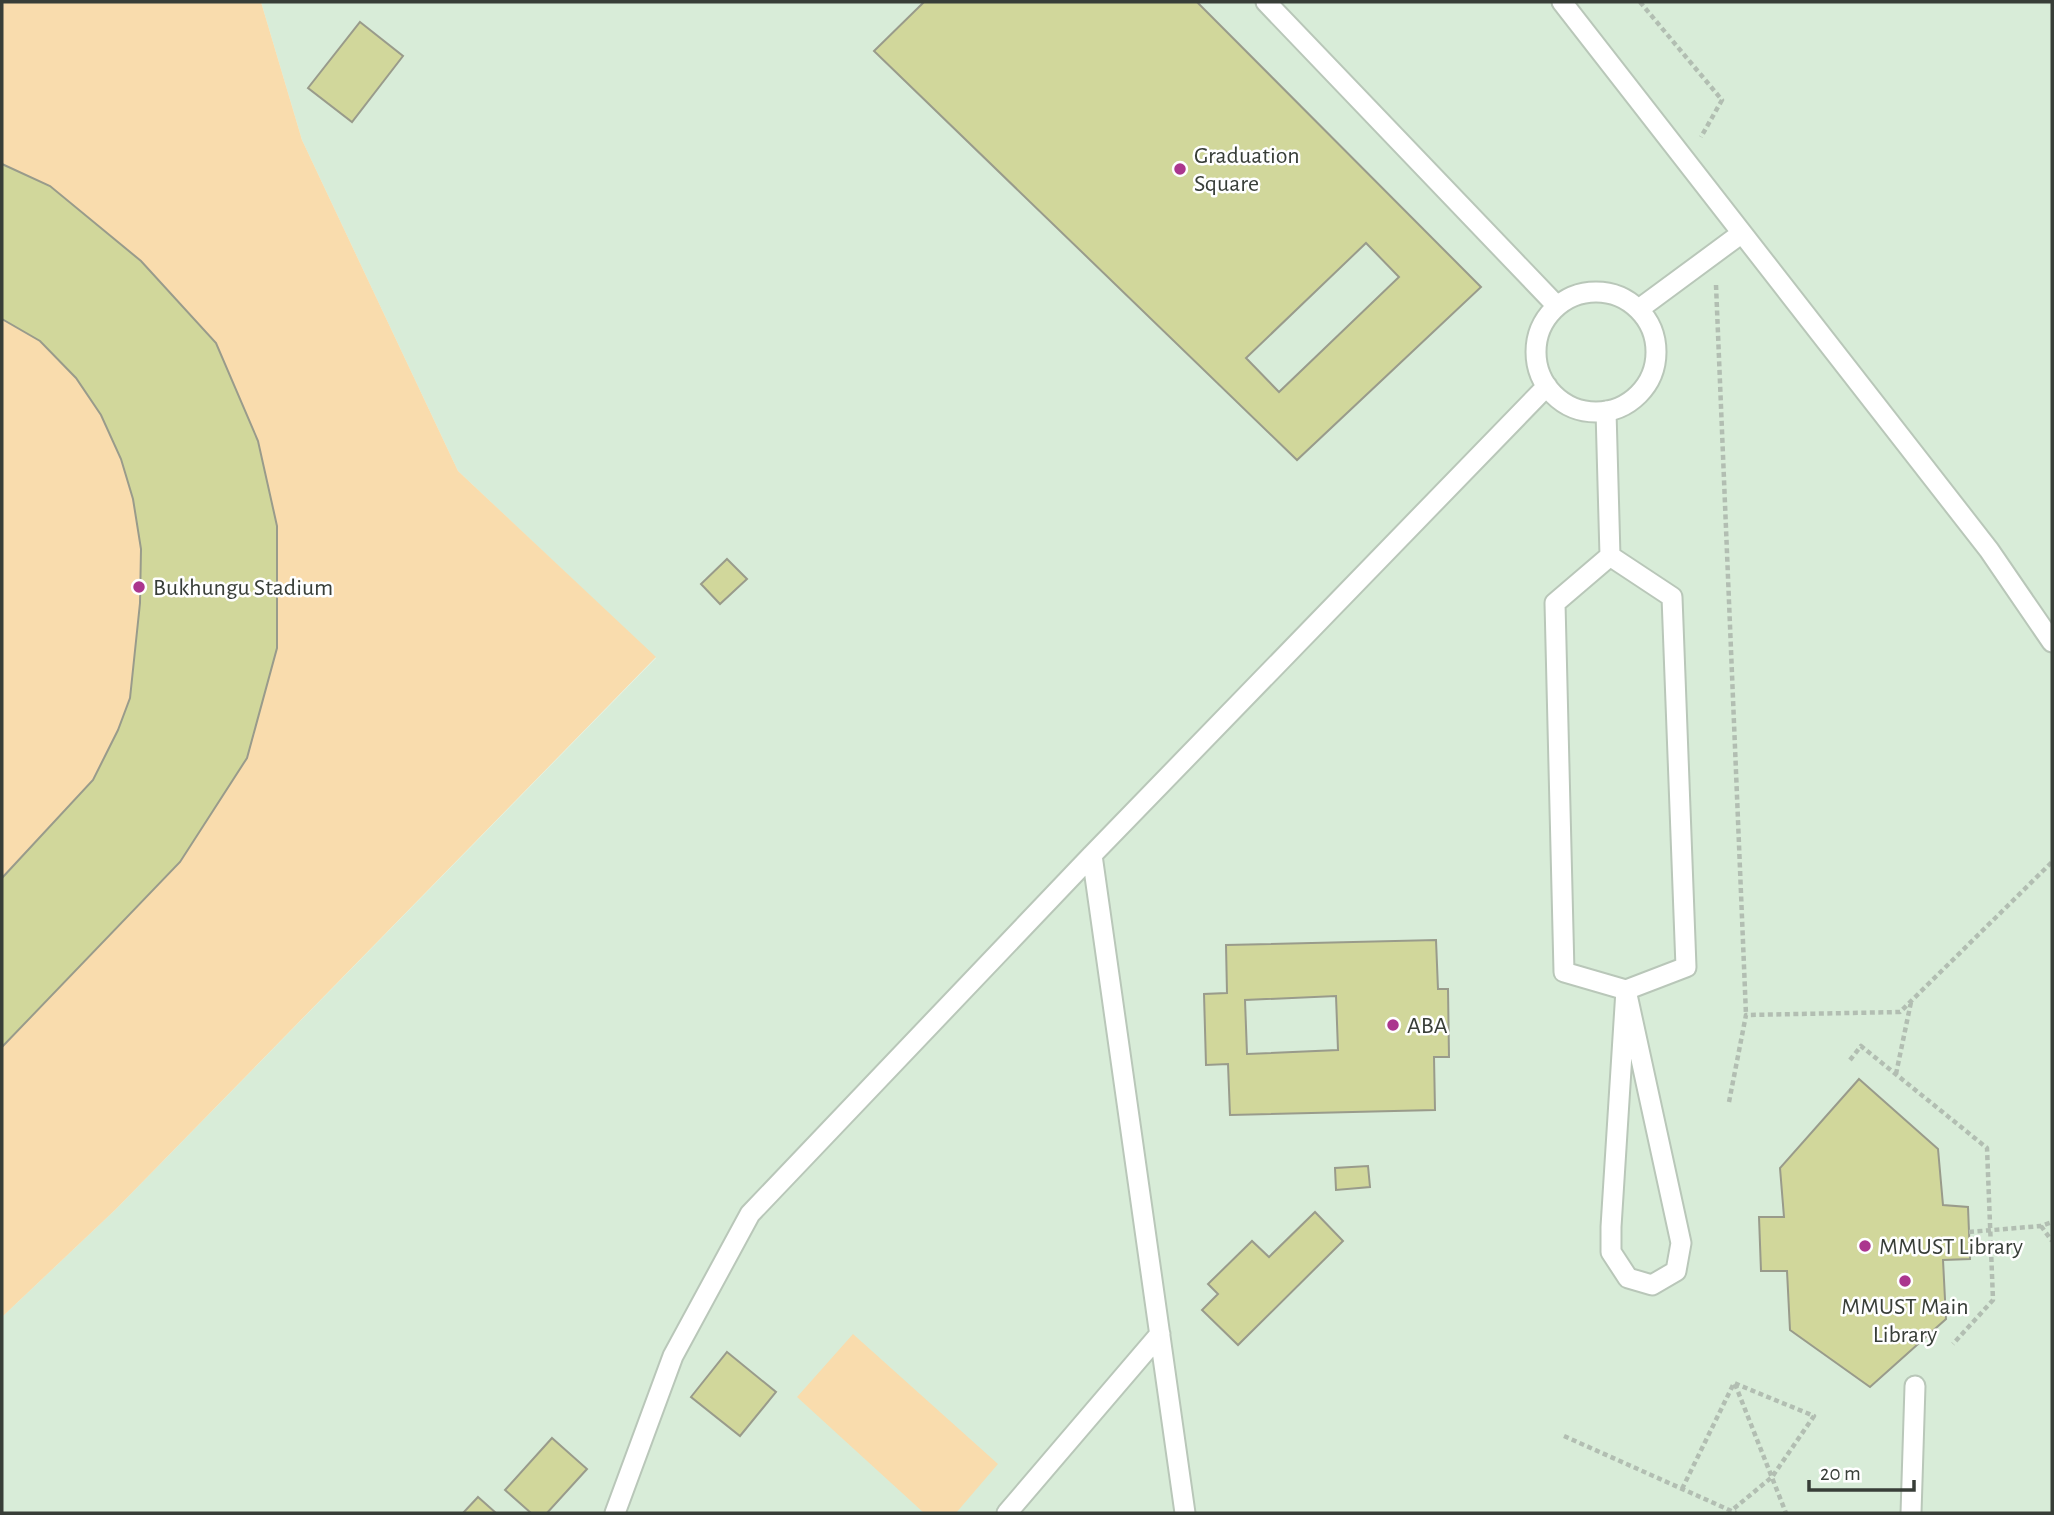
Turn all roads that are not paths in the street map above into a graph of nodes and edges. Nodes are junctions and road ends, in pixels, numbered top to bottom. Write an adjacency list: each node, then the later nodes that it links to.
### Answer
1 (1266, 2): 4 (lane)
2 (1562, 2): 3 (lane)
3 (1742, 233): 5 (lane); 9 (lane)
4 (1557, 306): 5 (lane); 6 (lane)
5 (1639, 309): 7 (lane)
6 (1547, 386): 7 (lane); 10 (lane)
7 (1606, 411): 8 (lane)
8 (1610, 556): 11 (lane); 11 (lane)
9 (2052, 642)
10 (1092, 855): 12 (lane); 14 (lane)
11 (1626, 990): 11 (lane)
12 (1160, 1334): 15 (lane); 16 (lane)
13 (1915, 1386): 17 (lane)
14 (615, 1513)
15 (1007, 1513)
16 (1185, 1513)
17 (1911, 1513)

